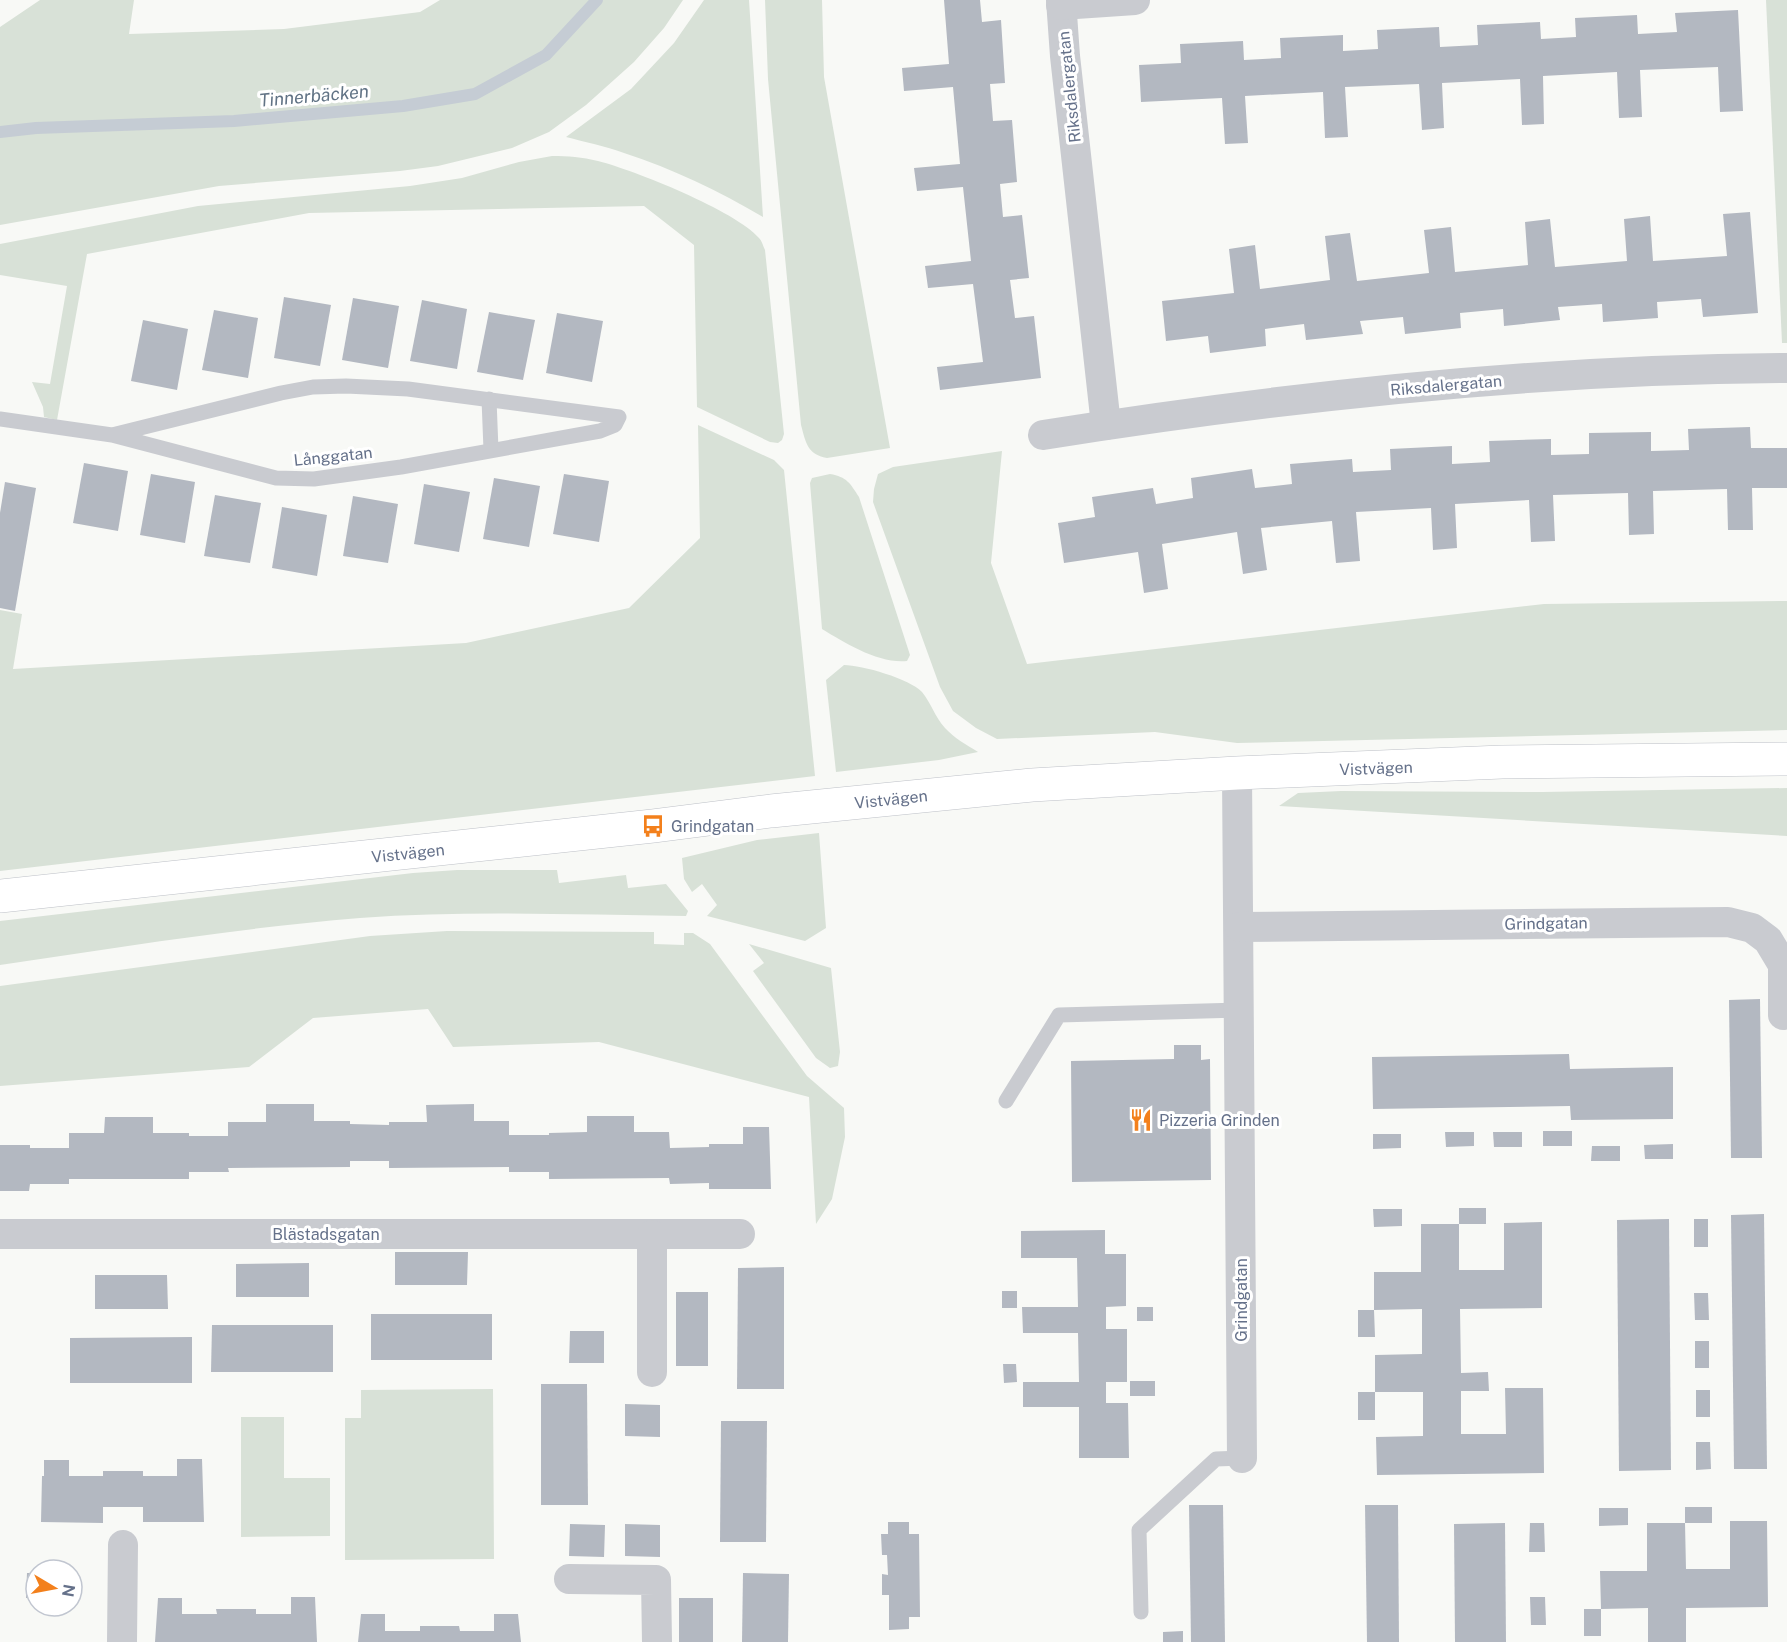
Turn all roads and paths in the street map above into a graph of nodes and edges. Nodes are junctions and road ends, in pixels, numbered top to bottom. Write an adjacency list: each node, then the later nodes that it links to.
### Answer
1 (1135, 0): 2 (street)
2 (1061, 2): 6 (street, Riksdalergatan)
3 (1787, 368): 6 (street, Riksdalergatan)
4 (489, 399): 7 (lane, Långgatan); 9 (lane); 9 (lane, Långgatan)
5 (0, 419): 7 (lane, Långgatan)
6 (1106, 425): 8 (street, Riksdalergatan)
7 (112, 435): 9 (lane, Långgatan)
8 (1043, 435)
9 (491, 450)
10 (1787, 759): 11 (main road, Vistvägen)
11 (1237, 773): 12 (main road, Vistvägen); 13 (street, Grindgatan)
12 (0, 897)
13 (1240, 927): 14 (street, Grindgatan); 15 (street, Grindgatan)
14 (1240, 1010): 16 (lane); 21 (street, Grindgatan)
15 (1783, 1015)
16 (1006, 1101)
17 (0, 1234): 19 (street, Blästadsgatan)
18 (740, 1234): 19 (street, Blästadsgatan)
19 (652, 1235): 20 (street)
20 (652, 1372)
21 (1242, 1458): 24 (lane)
22 (123, 1545): 25 (street)
23 (569, 1580): 26 (street)
24 (1141, 1612)
25 (122, 1642)
26 (657, 1642)

